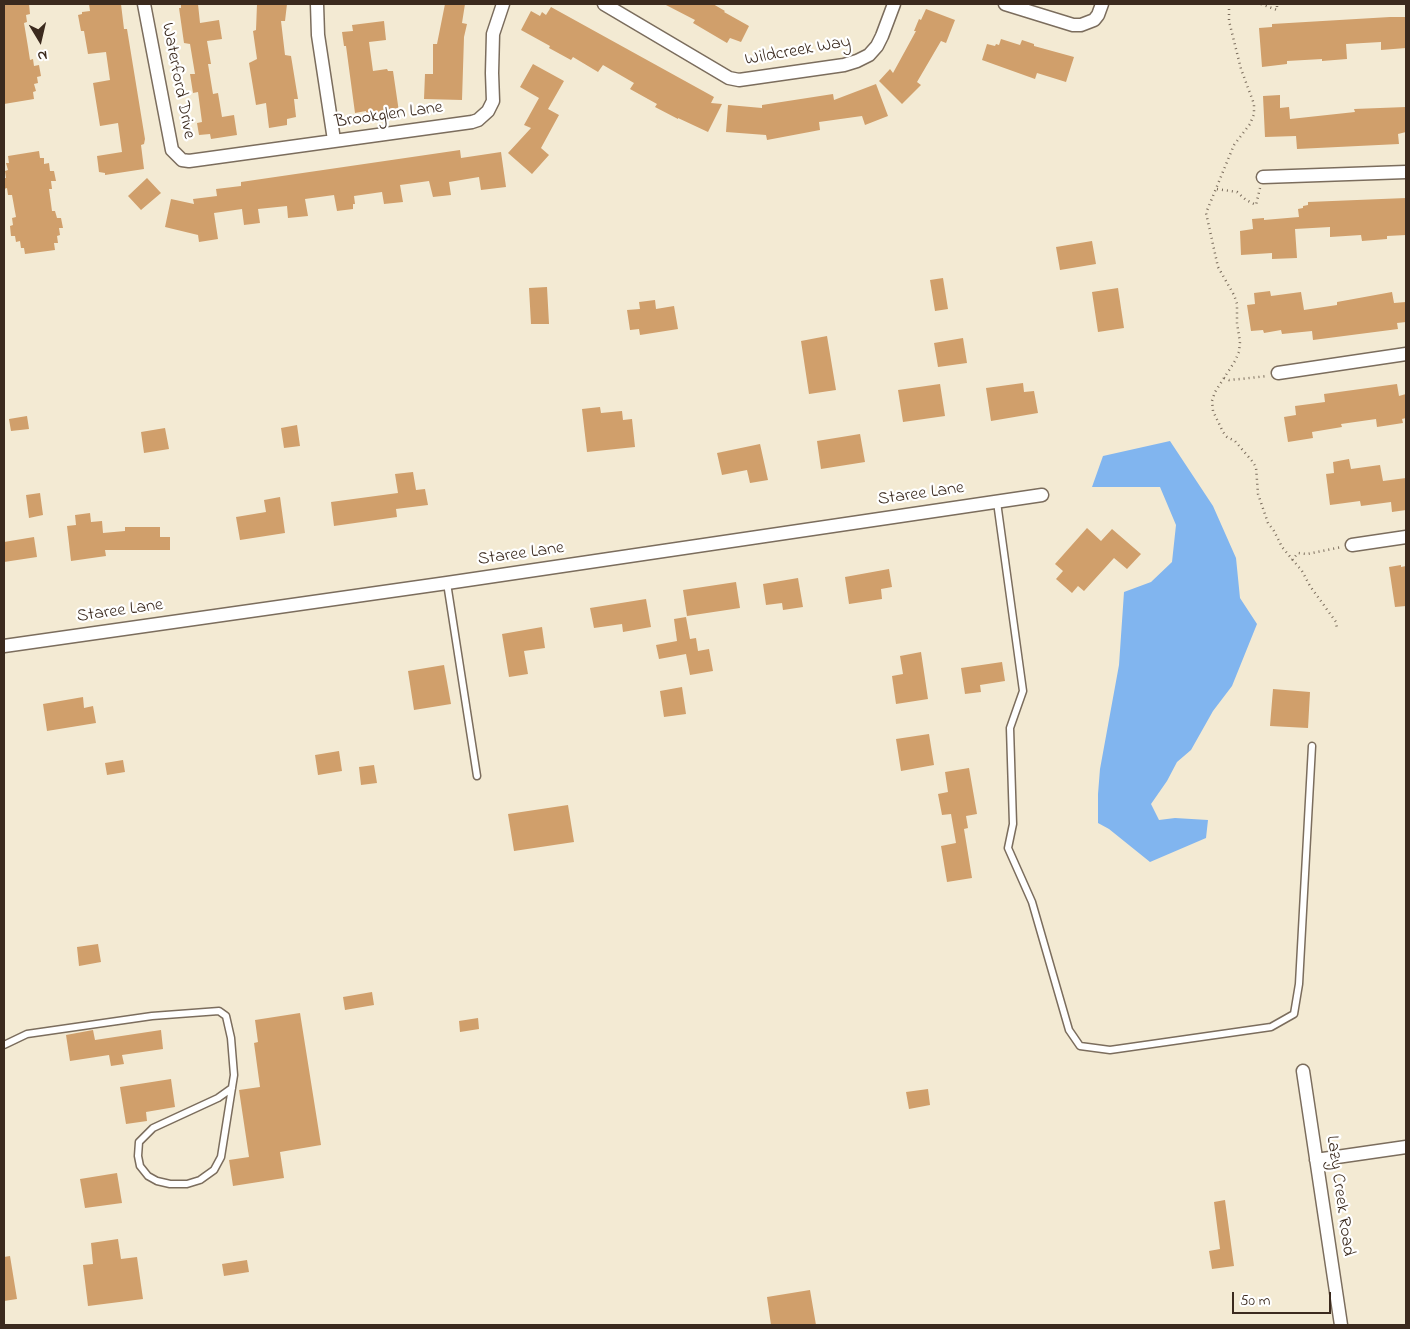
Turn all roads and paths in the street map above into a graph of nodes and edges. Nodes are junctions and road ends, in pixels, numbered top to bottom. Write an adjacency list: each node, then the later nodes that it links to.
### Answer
1 (144, 4): 12 (street, Waterford Drive)
2 (317, 4): 11 (street)
3 (503, 4): 11 (street, Brookglen Lane)
4 (604, 4): 5 (street, Wildcreek Way)
5 (894, 4)
6 (1005, 4): 7 (street)
7 (1102, 4)
8 (1229, 4): 15 (path)
9 (1261, 4): 10 (path)
10 (1277, 4)
11 (334, 140): 12 (street, Brookglen Lane)
12 (182, 160)
13 (1406, 172): 14 (street)
14 (1263, 177): 15 (path)
15 (1217, 189): 18 (path)
16 (1406, 354): 17 (street)
17 (1278, 373): 18 (path)
18 (1224, 378): 23 (path)
19 (1042, 495): 20 (street, Staree Lane)
20 (997, 502): 24 (street, Staree Lane); 27 (lane)
21 (1406, 538): 22 (street)
22 (1352, 546): 23 (path)
23 (1292, 560): 25 (path)
24 (447, 583): 26 (street, Staree Lane); 28 (lane)
25 (1337, 629)
26 (4, 646)
27 (1312, 746)
28 (477, 776)
29 (4, 1045): 31 (lane)
30 (1303, 1071): 33 (street, Lazy Creek Road)
31 (232, 1088): 31 (lane)
32 (1406, 1147): 33 (street)
33 (1316, 1160): 34 (street, Lazy Creek Road)
34 (1341, 1325)

